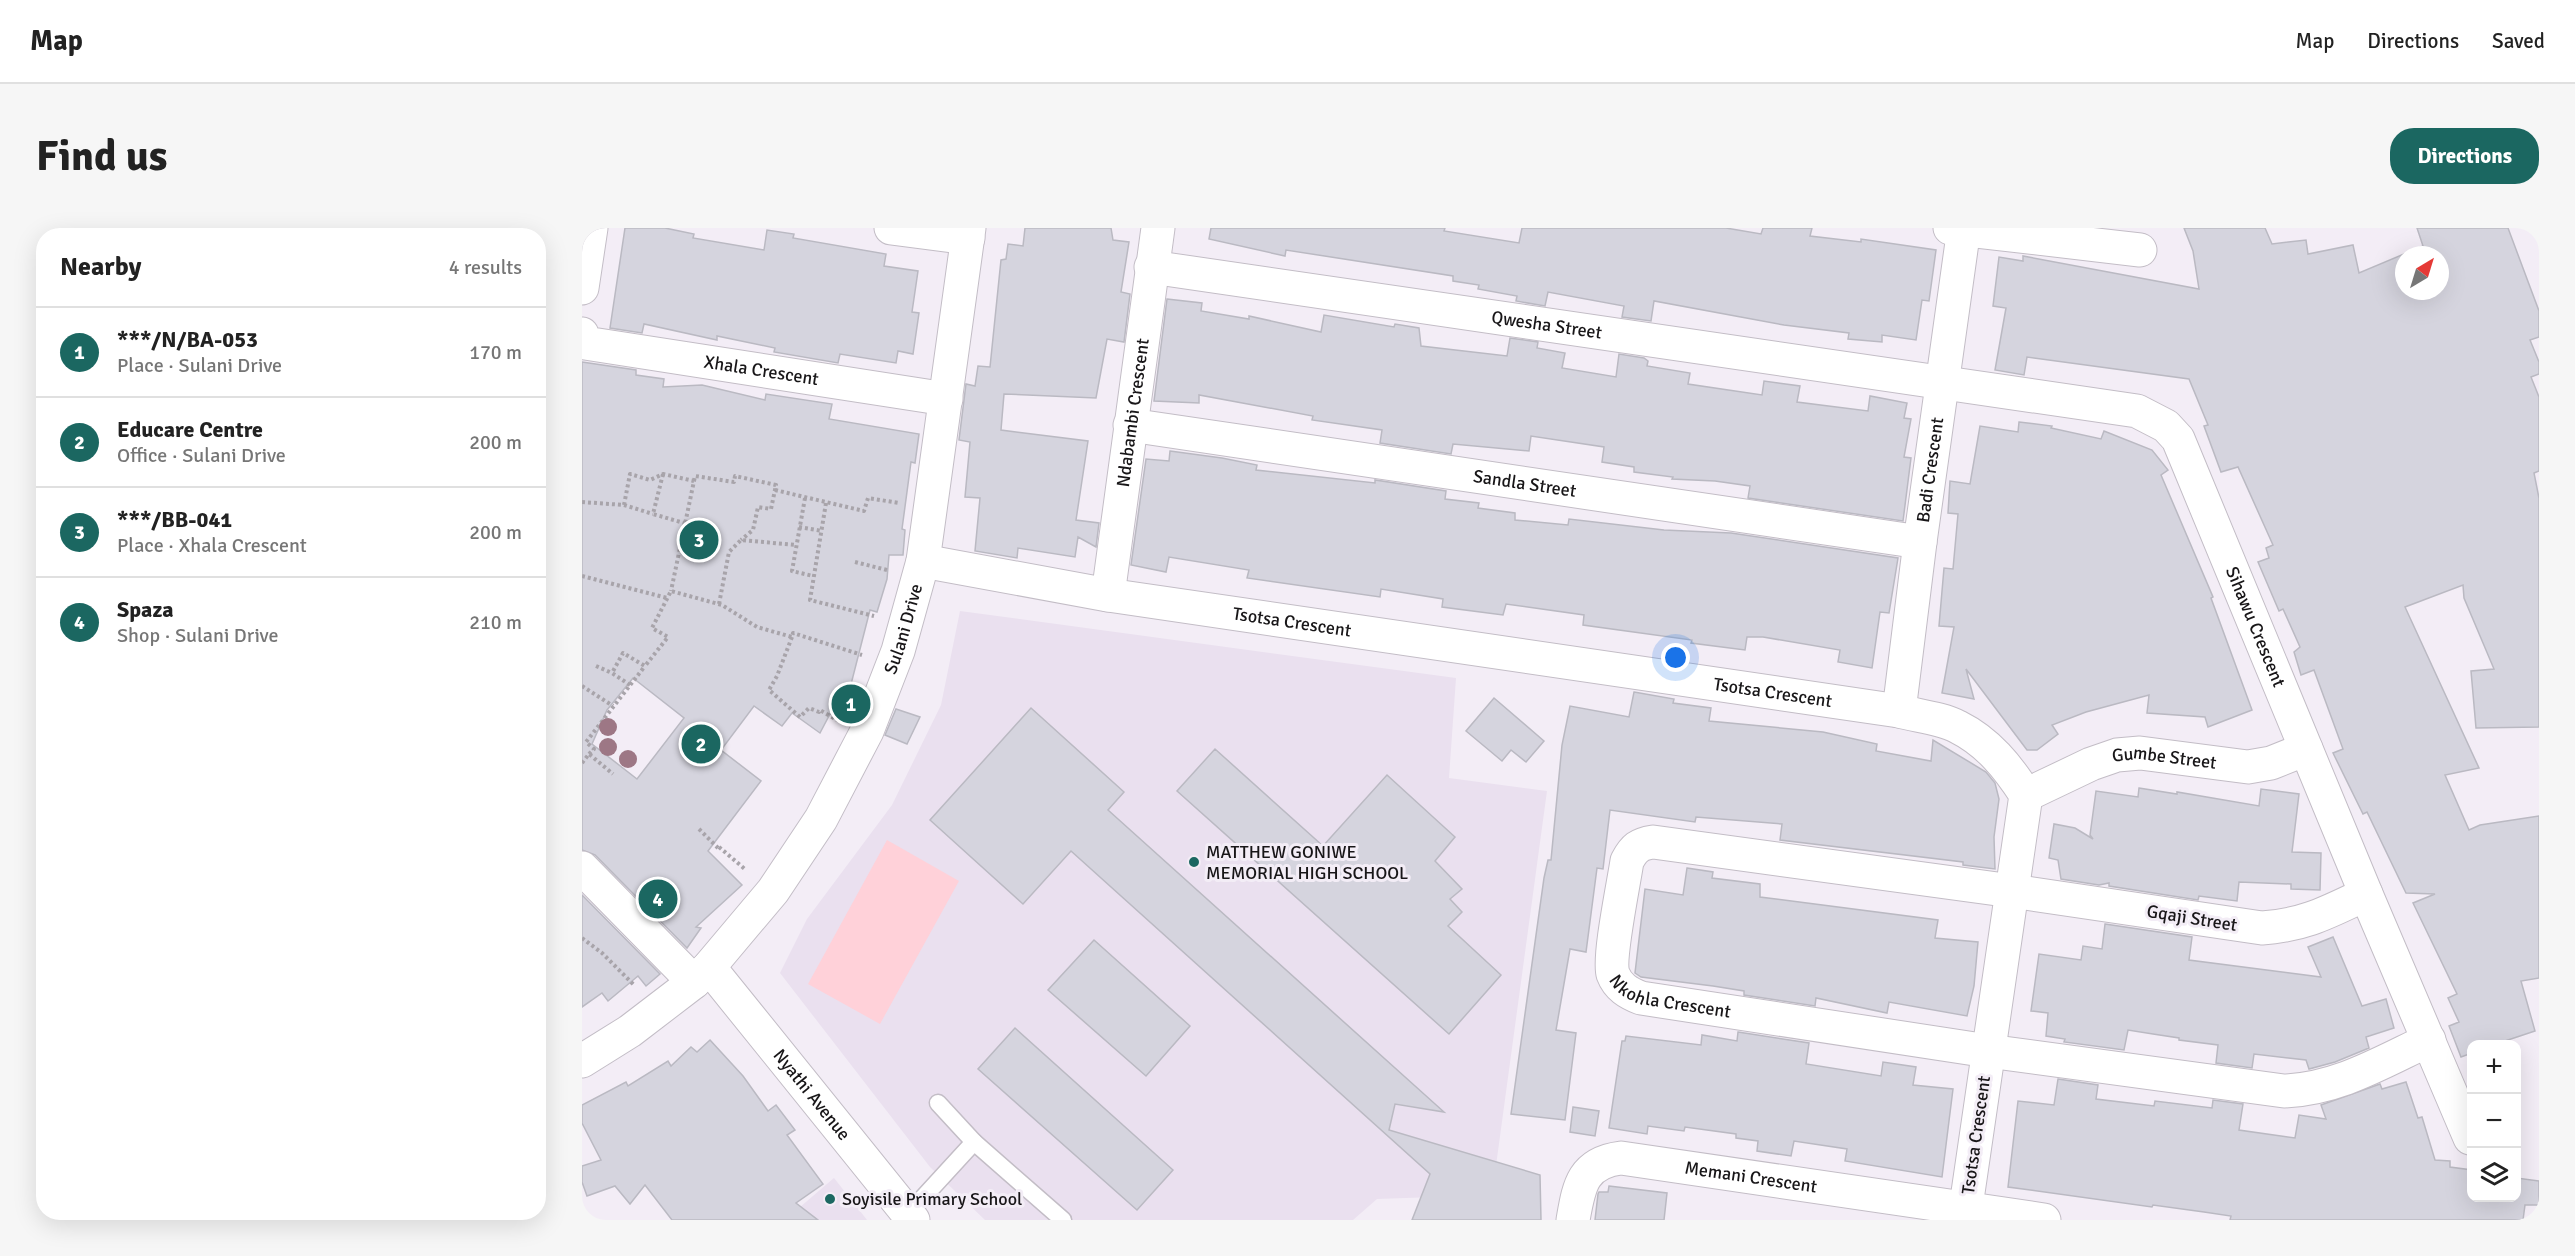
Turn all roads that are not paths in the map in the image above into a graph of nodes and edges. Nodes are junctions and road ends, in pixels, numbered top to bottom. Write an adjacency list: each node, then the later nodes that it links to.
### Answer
1 (591, 228): 8 (street)
2 (891, 228): 5 (street)
3 (1158, 228): 7 (street, Ndabambi Crescent)
4 (1959, 229): 6 (street, Badi Crescent); 10 (street, Badi Crescent)
5 (968, 233): 11 (street, Sulani Drive)
6 (2140, 250)
7 (1151, 267): 10 (street, Qwesha Street); 12 (street, Ndabambi Crescent)
8 (582, 288)
9 (583, 340): 11 (street, Xhala Crescent)
10 (1943, 384): 13 (street, Badi Crescent); 17 (street, Sihawu Crescent)
11 (946, 399): 14 (street, Sulani Drive)
12 (1130, 424): 13 (street, Sandla Street); 15 (street, Ndabambi Crescent)
13 (1920, 542): 16 (street, Badi Crescent)
14 (908, 566): 15 (street, Tsotsa Crescent); 22 (street, Sulani Drive)
15 (1108, 595): 16 (street, Tsotsa Crescent)
16 (1899, 711): 18 (street, Tsotsa Crescent)
17 (2306, 749): 18 (street, Gumbe Street); 21 (street, Sihawu Crescent)
18 (2026, 795): 20 (street, Tsotsa Crescent)
19 (582, 868): 22 (street, Nyathi Avenue)
20 (2012, 891): 21 (street, Gqaji Street); 24 (street, Tsotsa Crescent); 24 (street, Nkohla Crescent)
21 (2366, 894): 23 (street, Sihawu Crescent)
22 (702, 975): 25 (street, Sulani Drive); 30 (street, Nyathi Avenue)
23 (2429, 1040): 24 (street); 27 (street, Sihawu Crescent)
24 (1988, 1051): 29 (street, Tsotsa Crescent)
25 (582, 1060)
26 (938, 1103): 28 (lane)
27 (2467, 1131)
28 (974, 1142): 30 (lane); 31 (lane)
29 (1964, 1214): 32 (street, Memani Crescent); 33 (street, Memani Crescent)
30 (911, 1217)
31 (1063, 1220)
32 (1573, 1220)
33 (2044, 1220)

